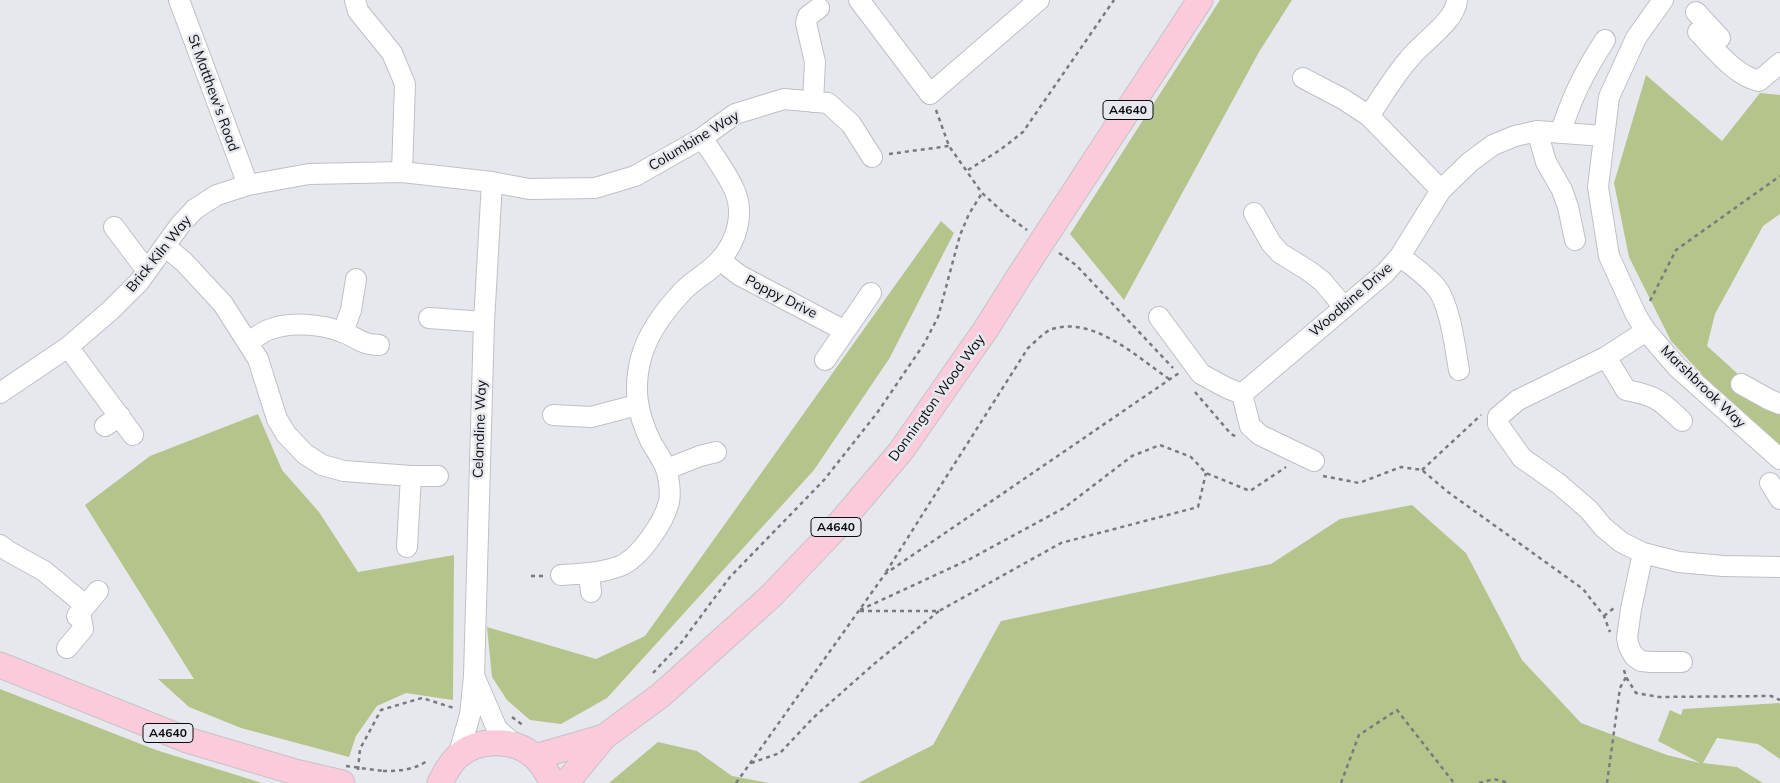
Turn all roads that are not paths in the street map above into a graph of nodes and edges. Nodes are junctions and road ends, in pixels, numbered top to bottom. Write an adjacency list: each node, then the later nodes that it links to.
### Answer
1 (179, 0): 23 (street, St Matthew's Road)
2 (355, 0): 21 (street)
3 (859, 0): 4 (street)
4 (1039, 0)
5 (1200, 0): 70 (main road, Donnington Wood Way / A4640)
6 (1457, 0): 15 (street)
7 (1663, 0): 18 (street, Marshbrook Way)
8 (819, 8): 14 (street)
9 (1696, 12): 12 (street)
10 (1698, 32): 12 (street)
11 (1605, 40): 17 (street)
12 (1772, 72)
13 (1302, 78): 15 (street)
14 (813, 102): 19 (street, Columbine Way); 20 (street, Columbine Way)
15 (1369, 116): 24 (street)
16 (1537, 131): 17 (street, Woodbine Drive); 24 (street, Woodbine Drive); 27 (street)
17 (1561, 133): 18 (street, Woodbine Drive)
18 (1603, 136): 39 (street, Marshbrook Way)
19 (702, 138): 22 (street, Columbine Way); 30 (street)
20 (872, 157)
21 (402, 172): 22 (street, Brick Kiln Way); 23 (street, Brick Kiln Way)
22 (492, 182): 37 (street, Celandine Way)
23 (248, 185): 28 (street, Brick Kiln Way)
24 (1441, 190): 29 (street, Woodbine Drive)
25 (1254, 213): 34 (street)
26 (114, 227): 31 (street)
27 (1576, 240)
28 (166, 247): 31 (street, Brick Kiln Way); 41 (street)
29 (1400, 256): 34 (street, Woodbine Drive); 46 (street)
30 (720, 260): 38 (street, Poppy Drive); 51 (street)
31 (148, 270): 43 (street, Brick Kiln Way)
32 (356, 279): 40 (street)
33 (871, 294): 38 (street)
34 (1344, 307): 48 (street, Woodbine Drive)
35 (1159, 316): 48 (street)
36 (429, 318): 37 (street)
37 (484, 322): 69 (street, Celandine Way)
38 (844, 330): 45 (street)
39 (1646, 331): 44 (street); 56 (street, Marshbrook Way)
40 (343, 332): 41 (street); 42 (street)
41 (248, 342): 59 (street)
42 (372, 344)
43 (68, 347): 49 (street, Brick Kiln Way); 54 (street)
44 (1606, 358): 53 (street); 63 (street)
45 (825, 360)
46 (1460, 370)
47 (1741, 384): 50 (street)
48 (1234, 391): 57 (street)
49 (0, 393)
50 (1780, 404)
51 (637, 405): 52 (street); 58 (street)
52 (553, 415)
53 (1682, 421)
54 (133, 435)
55 (704, 450): 58 (street)
56 (1780, 459)
57 (1315, 468)
58 (666, 470): 65 (street)
59 (411, 476): 60 (street); 62 (street)
60 (438, 476)
61 (0, 545): 66 (street)
62 (407, 547)
63 (1643, 553): 64 (street); 67 (street)
64 (1780, 567)
65 (560, 575)
66 (67, 648)
67 (1682, 662)
68 (0, 665): 73 (main road, A4640)
69 (474, 676): 71 (street, Celandine Way); 72 (street, Celandine Way)
70 (604, 737): 71 (main road, Donnington Wood Way / A4640); 76 (main road, Donnington Wood Way / A4640)
71 (527, 744): 72 (main road, A4640); 75 (main road)
72 (458, 756): 74 (main road, A4640)
73 (349, 774)
74 (440, 783)
75 (552, 783)
76 (566, 783)

